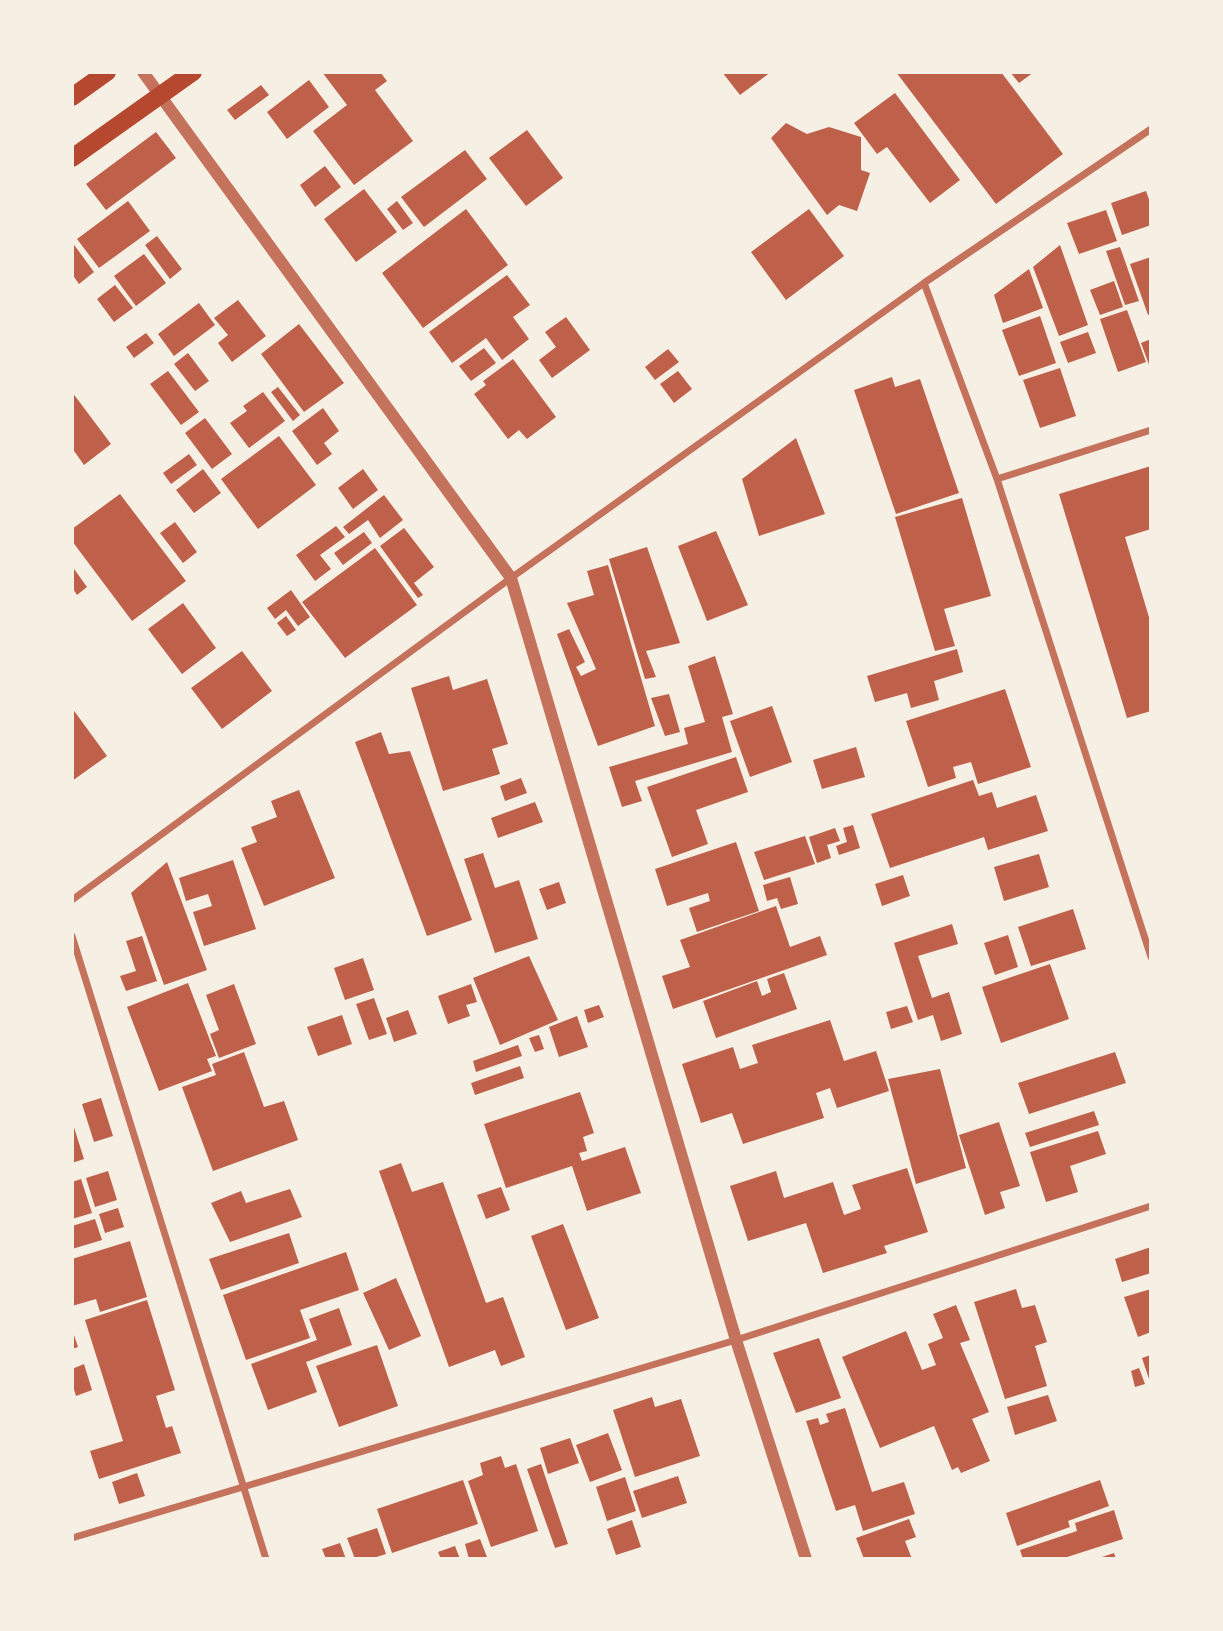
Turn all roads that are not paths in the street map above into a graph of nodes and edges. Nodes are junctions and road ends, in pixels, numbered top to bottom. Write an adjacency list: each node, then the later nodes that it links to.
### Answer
1 (107, 72): 5 (main road)
2 (143, 72): 4 (street)
3 (194, 72): 4 (main road)
4 (159, 95): 7 (main road); 11 (street)
5 (72, 97)
6 (1151, 129): 8 (street)
7 (72, 158)
8 (924, 283): 10 (street); 11 (street)
9 (1151, 430): 10 (street)
10 (997, 479): 14 (street)
11 (511, 578): 12 (street); 16 (street)
12 (72, 900)
13 (72, 936): 17 (street)
14 (1151, 957)
15 (1151, 1206): 16 (street)
16 (736, 1340): 17 (street); 20 (street)
17 (244, 1485): 18 (street); 19 (street)
18 (72, 1538)
19 (266, 1559)
20 (806, 1559)

